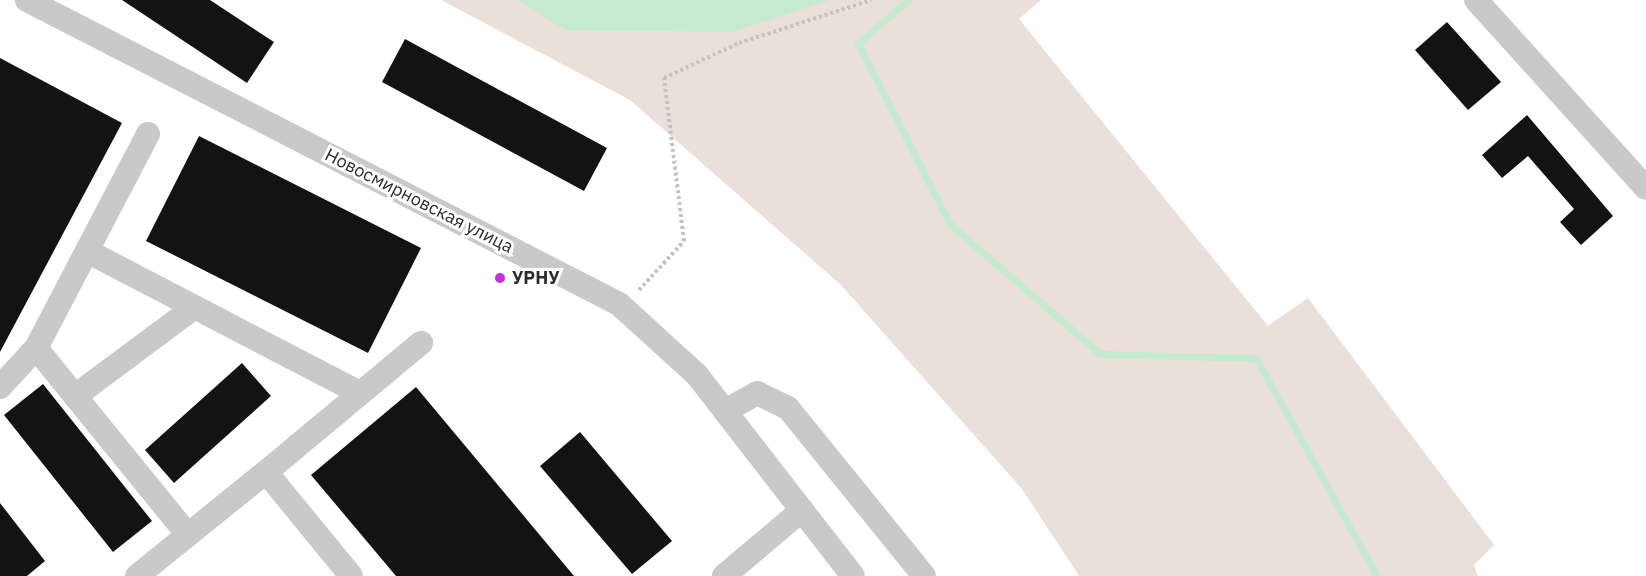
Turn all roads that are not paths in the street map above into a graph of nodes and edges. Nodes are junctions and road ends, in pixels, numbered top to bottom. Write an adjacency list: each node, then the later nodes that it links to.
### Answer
1 (27, 0): 12 (street, Новосмирновская улица)
2 (1476, 0): 4 (street)
3 (148, 134): 5 (street)
4 (1646, 188)
5 (87, 251): 6 (street); 8 (street)
6 (195, 307): 10 (street); 11 (street)
7 (421, 343): 10 (street)
8 (36, 348): 9 (street); 11 (street)
9 (0, 387)
10 (360, 393): 13 (street)
11 (75, 396): 15 (street)
12 (725, 411): 14 (street, Новосмирновская улица); 20 (street)
13 (266, 472): 15 (street); 17 (street)
14 (802, 510): 18 (street); 19 (street, Новосмирновская улица)
15 (188, 535): 16 (street)
16 (137, 576)
17 (351, 576)
18 (724, 576)
19 (853, 576)
20 (924, 576)

